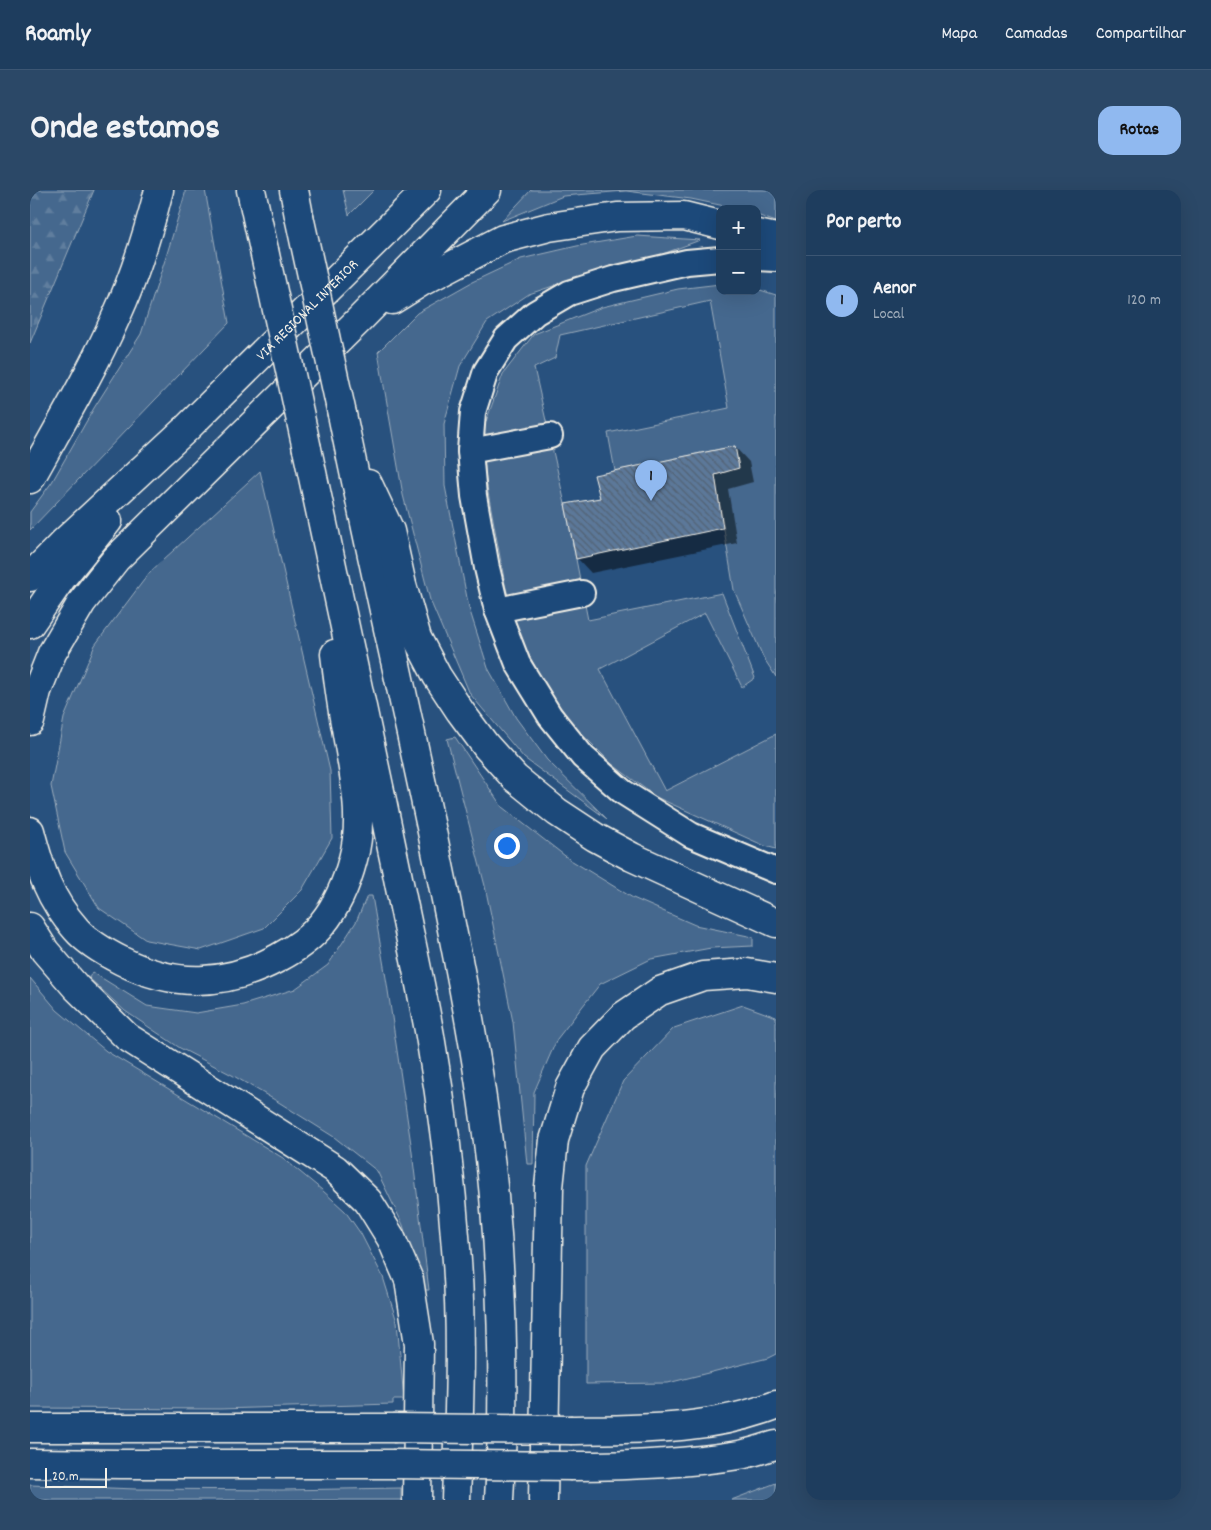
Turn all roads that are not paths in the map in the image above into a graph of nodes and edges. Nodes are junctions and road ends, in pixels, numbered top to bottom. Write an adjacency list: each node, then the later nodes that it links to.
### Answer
1 (159, 190): 18 (highway)
2 (252, 190): 16 (highway, bridge)
3 (294, 190): 13 (highway, bridge)
4 (427, 190): 14 (highway, VIA REGIONAL INTERIOR)
5 (487, 190): 12 (highway)
6 (716, 224): 12 (highway)
7 (761, 235): 8 (highway)
8 (776, 238)
9 (761, 258): 11 (lane)
10 (716, 259): 17 (lane)
11 (776, 259)
12 (359, 320): 23 (highway)
13 (344, 426): 26 (highway); 39 (highway)
14 (187, 428): 19 (highway); 22 (highway)
15 (550, 436): 17 (lane)
16 (307, 449): 24 (highway); 38 (highway)
17 (470, 451): 21 (lane)
18 (30, 479)
19 (30, 577)
20 (582, 593): 21 (lane)
21 (497, 610): 25 (lane)
22 (30, 624)
23 (30, 721)
24 (30, 831)
25 (776, 871)
26 (672, 875): 27 (highway); 28 (highway)
27 (776, 904)
28 (776, 923)
29 (30, 927): 37 (highway)
30 (776, 978): 40 (highway)
31 (776, 1405): 32 (highway, bridge)
32 (30, 1428)
33 (776, 1429): 36 (highway)
34 (776, 1444): 36 (highway)
35 (30, 1462): 36 (highway, bridge)
36 (672, 1463)
37 (417, 1500)
38 (456, 1500)
39 (499, 1500)
40 (543, 1500)

